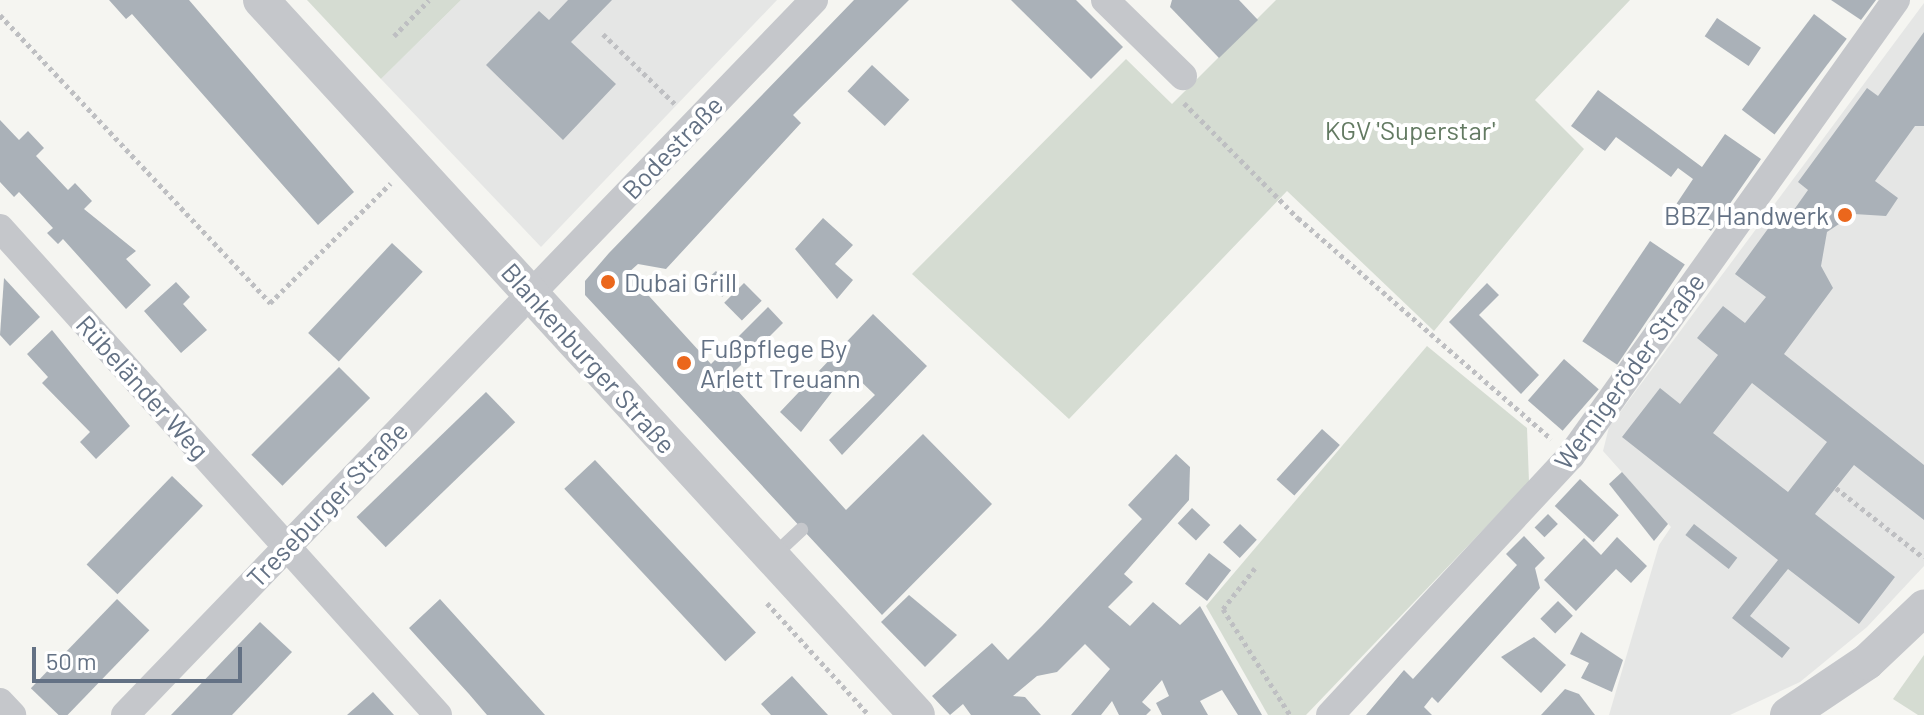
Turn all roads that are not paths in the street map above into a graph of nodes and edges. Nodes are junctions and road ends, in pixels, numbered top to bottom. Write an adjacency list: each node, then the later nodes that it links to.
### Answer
1 (261, 0): 7 (street, Blankenburger Straße)
2 (814, 0): 7 (street, Bodestraße)
3 (1105, 0): 5 (street)
4 (1896, 0): 17 (street, Wernigeröder Straße)
5 (1183, 76)
6 (0, 228): 9 (street, Rübeländer Weg)
7 (530, 294): 9 (street, Treseburger Straße); 10 (street, Blankenburger Straße)
8 (801, 530): 10 (lane)
9 (287, 546): 14 (street, Treseburger Straße); 15 (street, Rübeländer Weg)
10 (772, 557): 16 (street, Blankenburger Straße)
11 (1924, 608): 18 (street)
12 (0, 702): 13 (street)
13 (12, 715)
14 (125, 715)
15 (438, 715)
16 (917, 715)
17 (1330, 715)
18 (1788, 715)

